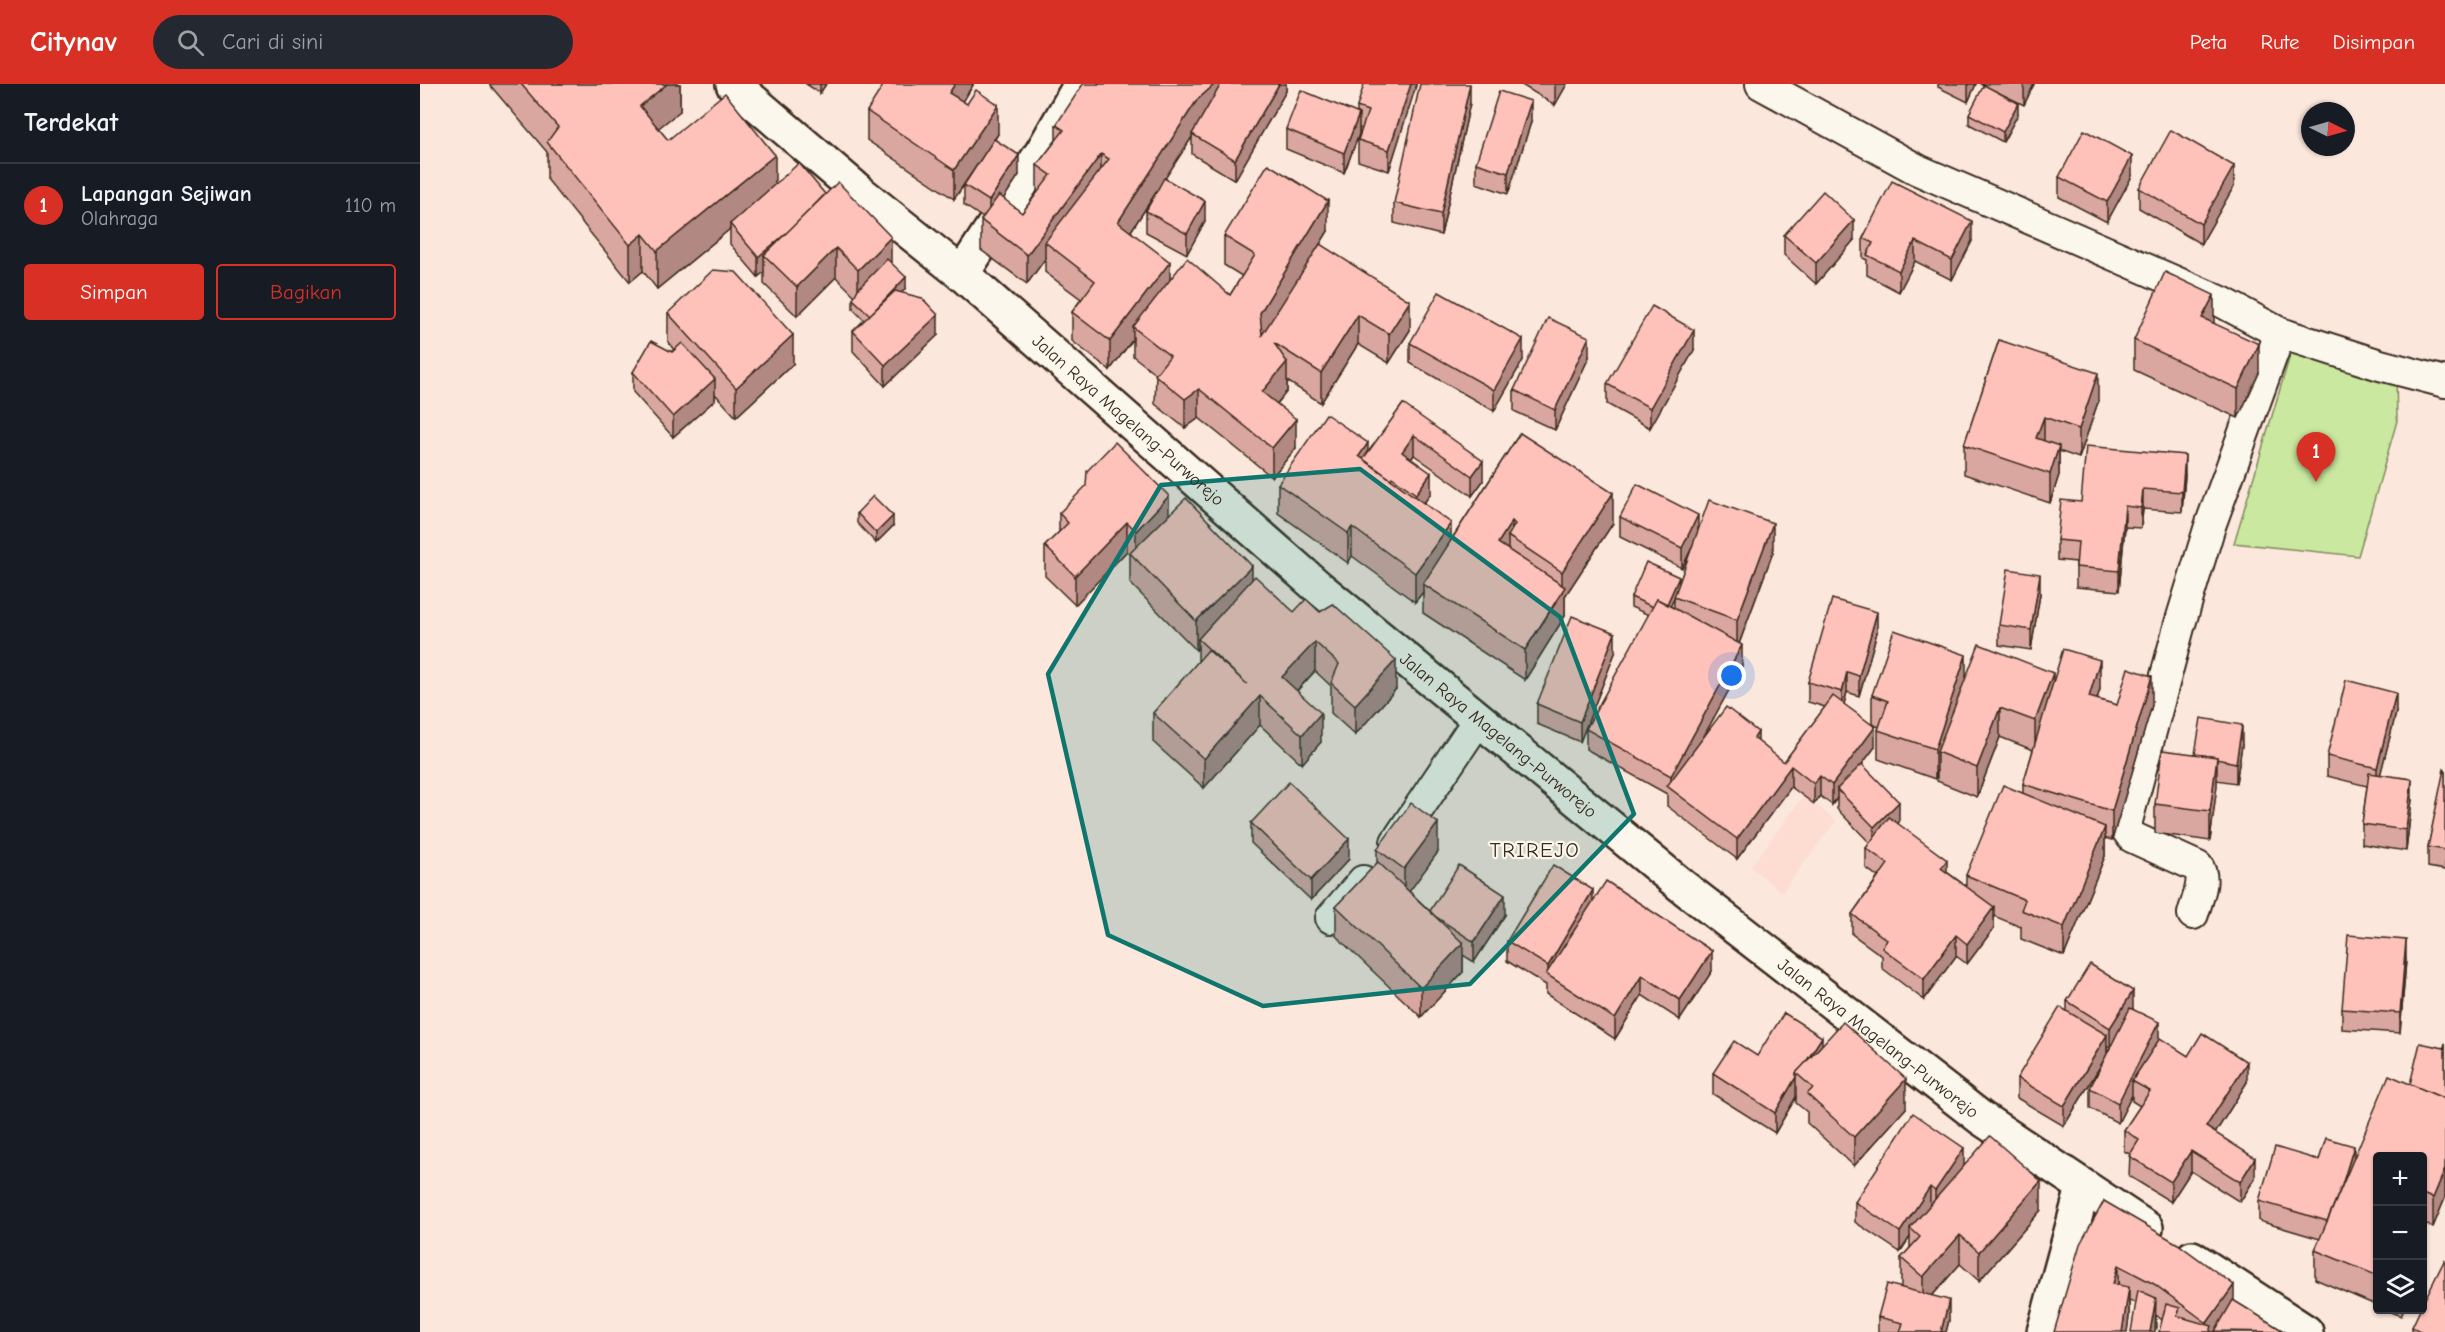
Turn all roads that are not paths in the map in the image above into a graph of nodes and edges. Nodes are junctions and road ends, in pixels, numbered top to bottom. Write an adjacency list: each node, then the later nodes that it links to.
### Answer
1 (733, 84): 4 (main road, Jalan Raya Magelang-Purworejo)
2 (1081, 84): 4 (main road)
3 (1761, 84): 5 (street)
4 (962, 274): 7 (main road, Jalan Raya Magelang-Purworejo)
5 (2280, 333): 6 (street); 8 (street)
6 (2445, 382)
7 (1478, 720): 9 (street); 10 (main road, Jalan Raya Magelang-Purworejo)
8 (2193, 914)
9 (1331, 918)
10 (2083, 1188): 11 (main road); 12 (main road, Jalan Raya Magelang-Purworejo)
11 (2044, 1332)
12 (2306, 1332)

